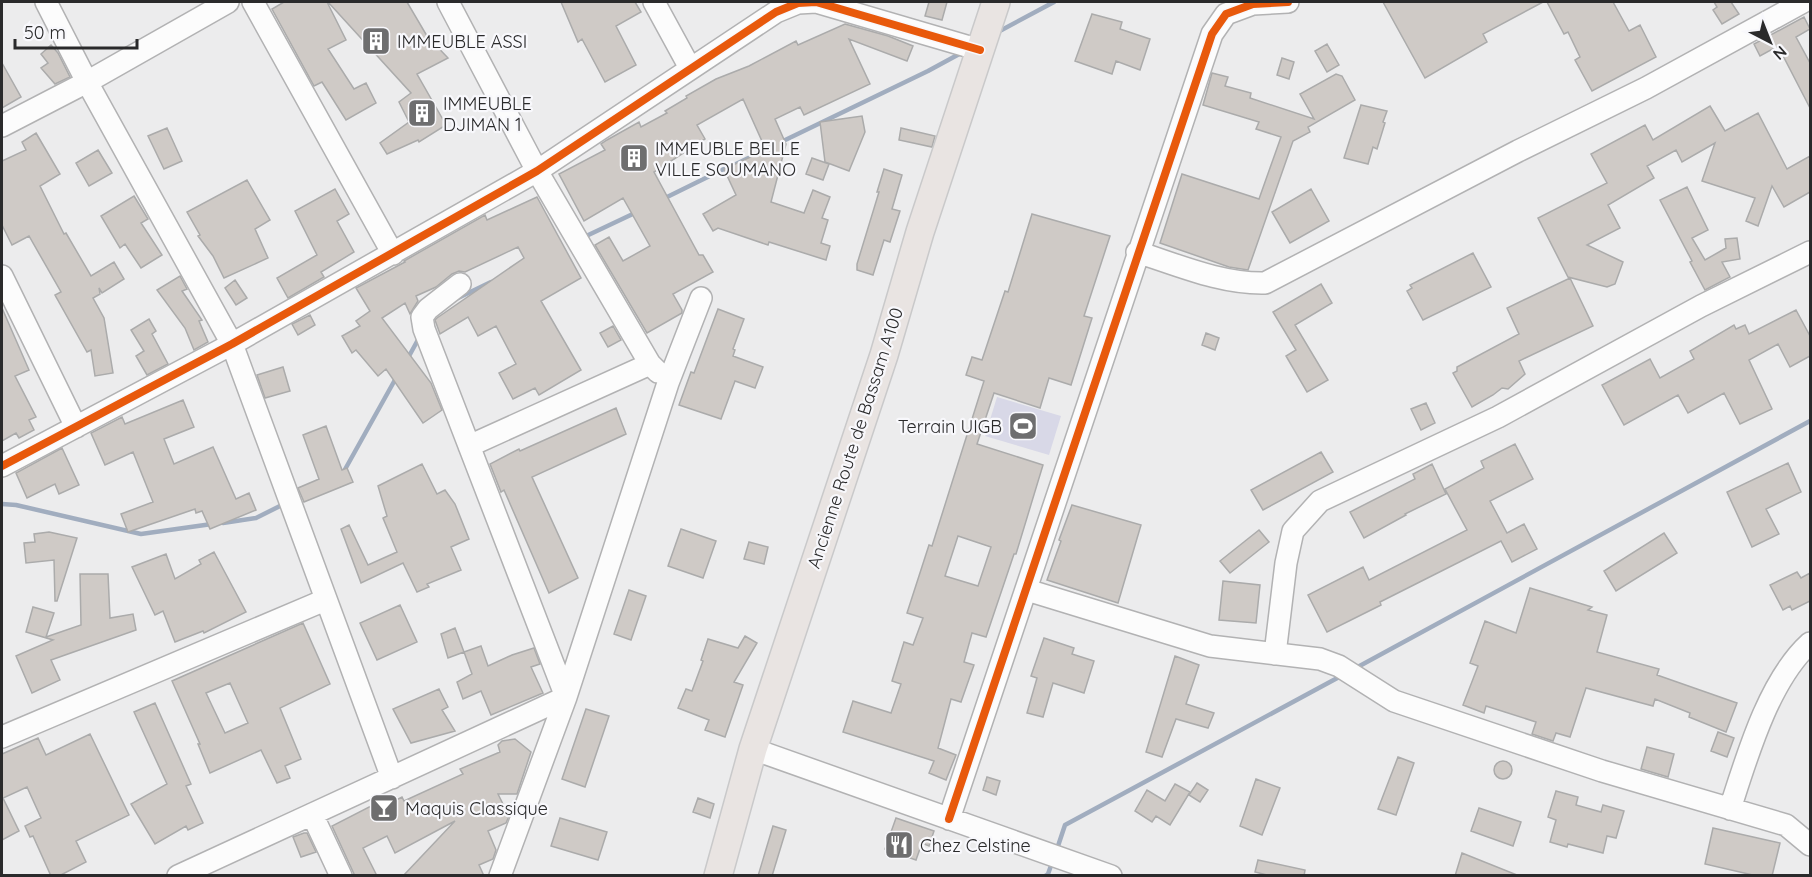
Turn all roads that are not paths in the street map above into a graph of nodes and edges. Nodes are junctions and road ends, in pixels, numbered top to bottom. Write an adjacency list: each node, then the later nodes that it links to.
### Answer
1 (46, 2): 12 (street)
2 (228, 2): 12 (street)
3 (253, 2): 17 (street)
4 (448, 2): 14 (street)
5 (654, 2): 11 (street)
6 (798, 2): 10 (street); 11 (street)
7 (996, 2): 10 (main road, Ancienne Route de Bassam A100)
8 (1288, 2): 15 (street)
9 (1803, 2): 15 (street)
10 (980, 50): 33 (main road, Ancienne Route de Bassam A100)
11 (690, 68): 14 (street)
12 (87, 82): 13 (street); 21 (street)
13 (2, 126)
14 (537, 171): 17 (street); 22 (street)
15 (1137, 252): 27 (street)
16 (1810, 252): 30 (street)
17 (393, 254): 21 (street)
18 (2, 276): 24 (street)
19 (460, 284): 25 (street)
20 (701, 298): 23 (street)
21 (232, 344): 24 (street); 28 (street)
22 (650, 364): 23 (street); 25 (street)
23 (668, 383): 31 (street)
24 (76, 427): 26 (street)
25 (470, 446): 31 (street)
26 (2, 466)
27 (1027, 590): 30 (street); 37 (street)
28 (325, 600): 32 (street); 34 (street)
29 (1810, 643): 35 (street)
30 (1275, 654): 35 (street)
31 (566, 697): 34 (street); 41 (street)
32 (2, 736)
33 (753, 749): 37 (street); 42 (main road, Ancienne Route de Bassam A100)
34 (392, 778): 36 (street)
35 (1730, 809): 38 (street)
36 (312, 814): 39 (street); 40 (street)
37 (949, 819): 43 (street)
38 (1810, 845)
39 (178, 876)
40 (341, 876)
41 (500, 876)
42 (718, 876)
43 (1111, 876)

